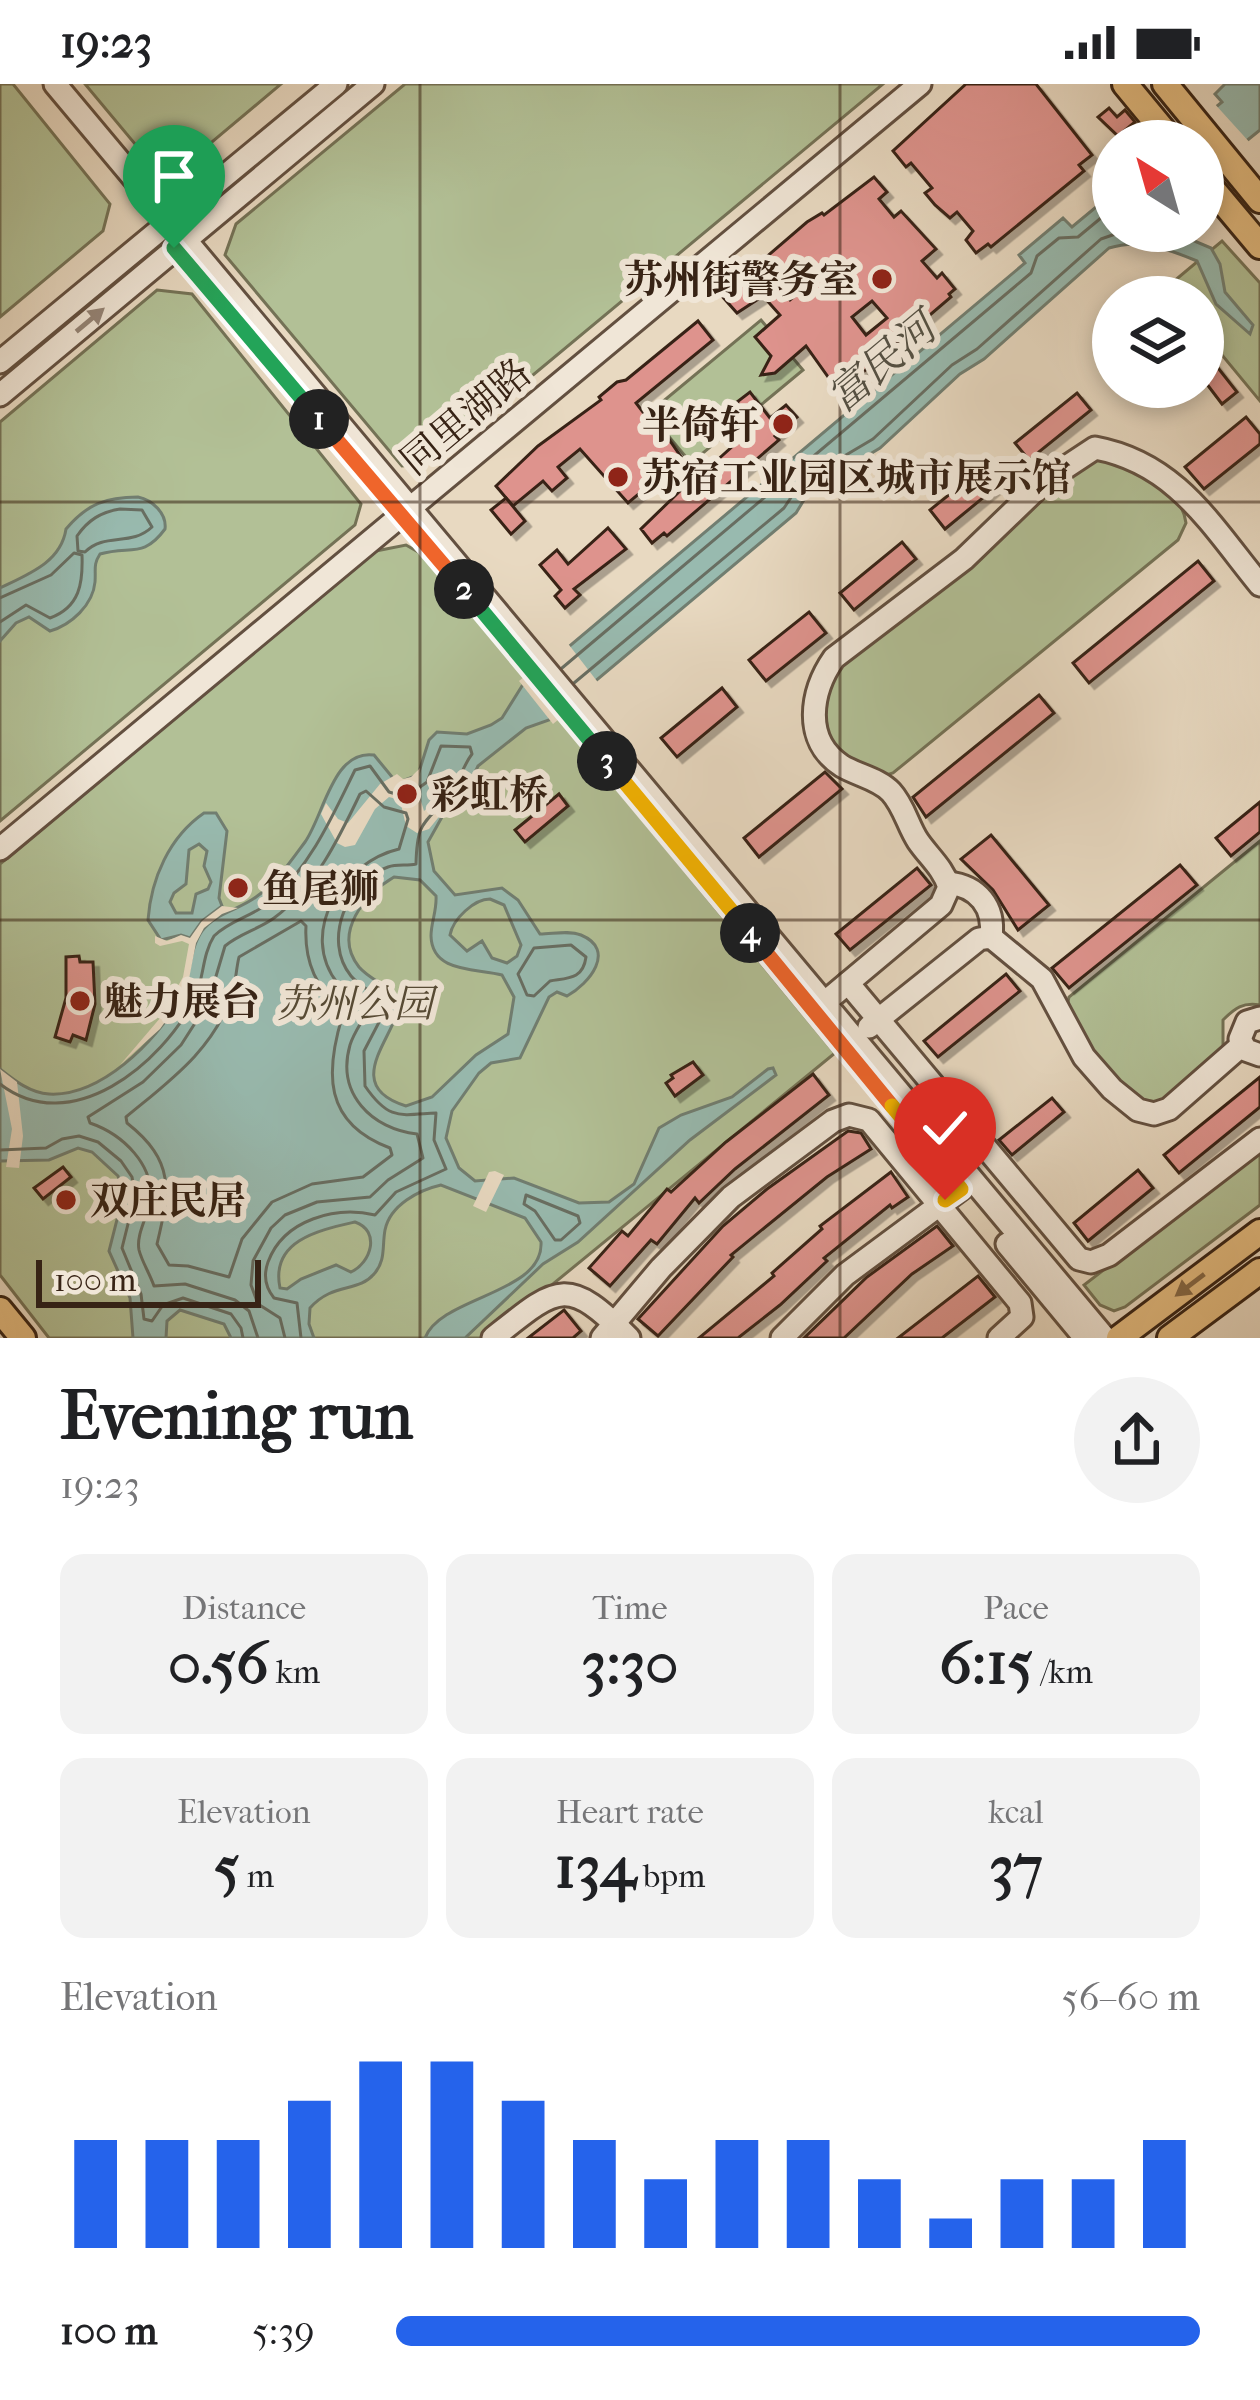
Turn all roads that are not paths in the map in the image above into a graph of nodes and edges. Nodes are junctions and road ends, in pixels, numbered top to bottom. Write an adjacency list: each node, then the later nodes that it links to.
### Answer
1 (37, 84): 11 (street)
2 (55, 84): 11 (street)
3 (336, 84): 11 (street)
4 (373, 84): 12 (street)
5 (920, 84): 16 (street, 同里湖路)
6 (1125, 84): 8 (main road)
7 (1165, 84): 9 (main road)
8 (1155, 120)
9 (1257, 196)
10 (1224, 203): 13 (main road)
11 (164, 226): 12 (street); 14 (street)
12 (180, 244): 15 (street, one-way to 12); 16 (street)
13 (1260, 246)
14 (0, 362)
15 (0, 395)
16 (406, 512): 18 (street); 19 (street, 同里湖路)
17 (1260, 585): 20 (street)
18 (591, 734): 23 (street); 29 (street)
19 (0, 848)
20 (948, 883): 21 (street); 22 (street)
21 (991, 937): 25 (street); 27 (street)
22 (848, 983): 23 (street); 25 (street)
23 (824, 1003): 26 (street)
24 (1260, 1018): 27 (street)
25 (879, 1020): 26 (street); 28 (street)
26 (854, 1039): 40 (street)
27 (1251, 1050)
28 (1260, 1139)
29 (961, 1189): 30 (street); 39 (street)
30 (939, 1204): 34 (street); 37 (street); 38 (street)
31 (1260, 1232): 41 (main road, one-way to 41)
32 (1260, 1271): 42 (main road)
33 (0, 1310): 35 (main road)
34 (615, 1333): 36 (street)
35 (23, 1338)
36 (494, 1338)
37 (782, 1338)
38 (999, 1338)
39 (1085, 1338)
40 (1105, 1338)
41 (1119, 1338)
42 (1170, 1338)

